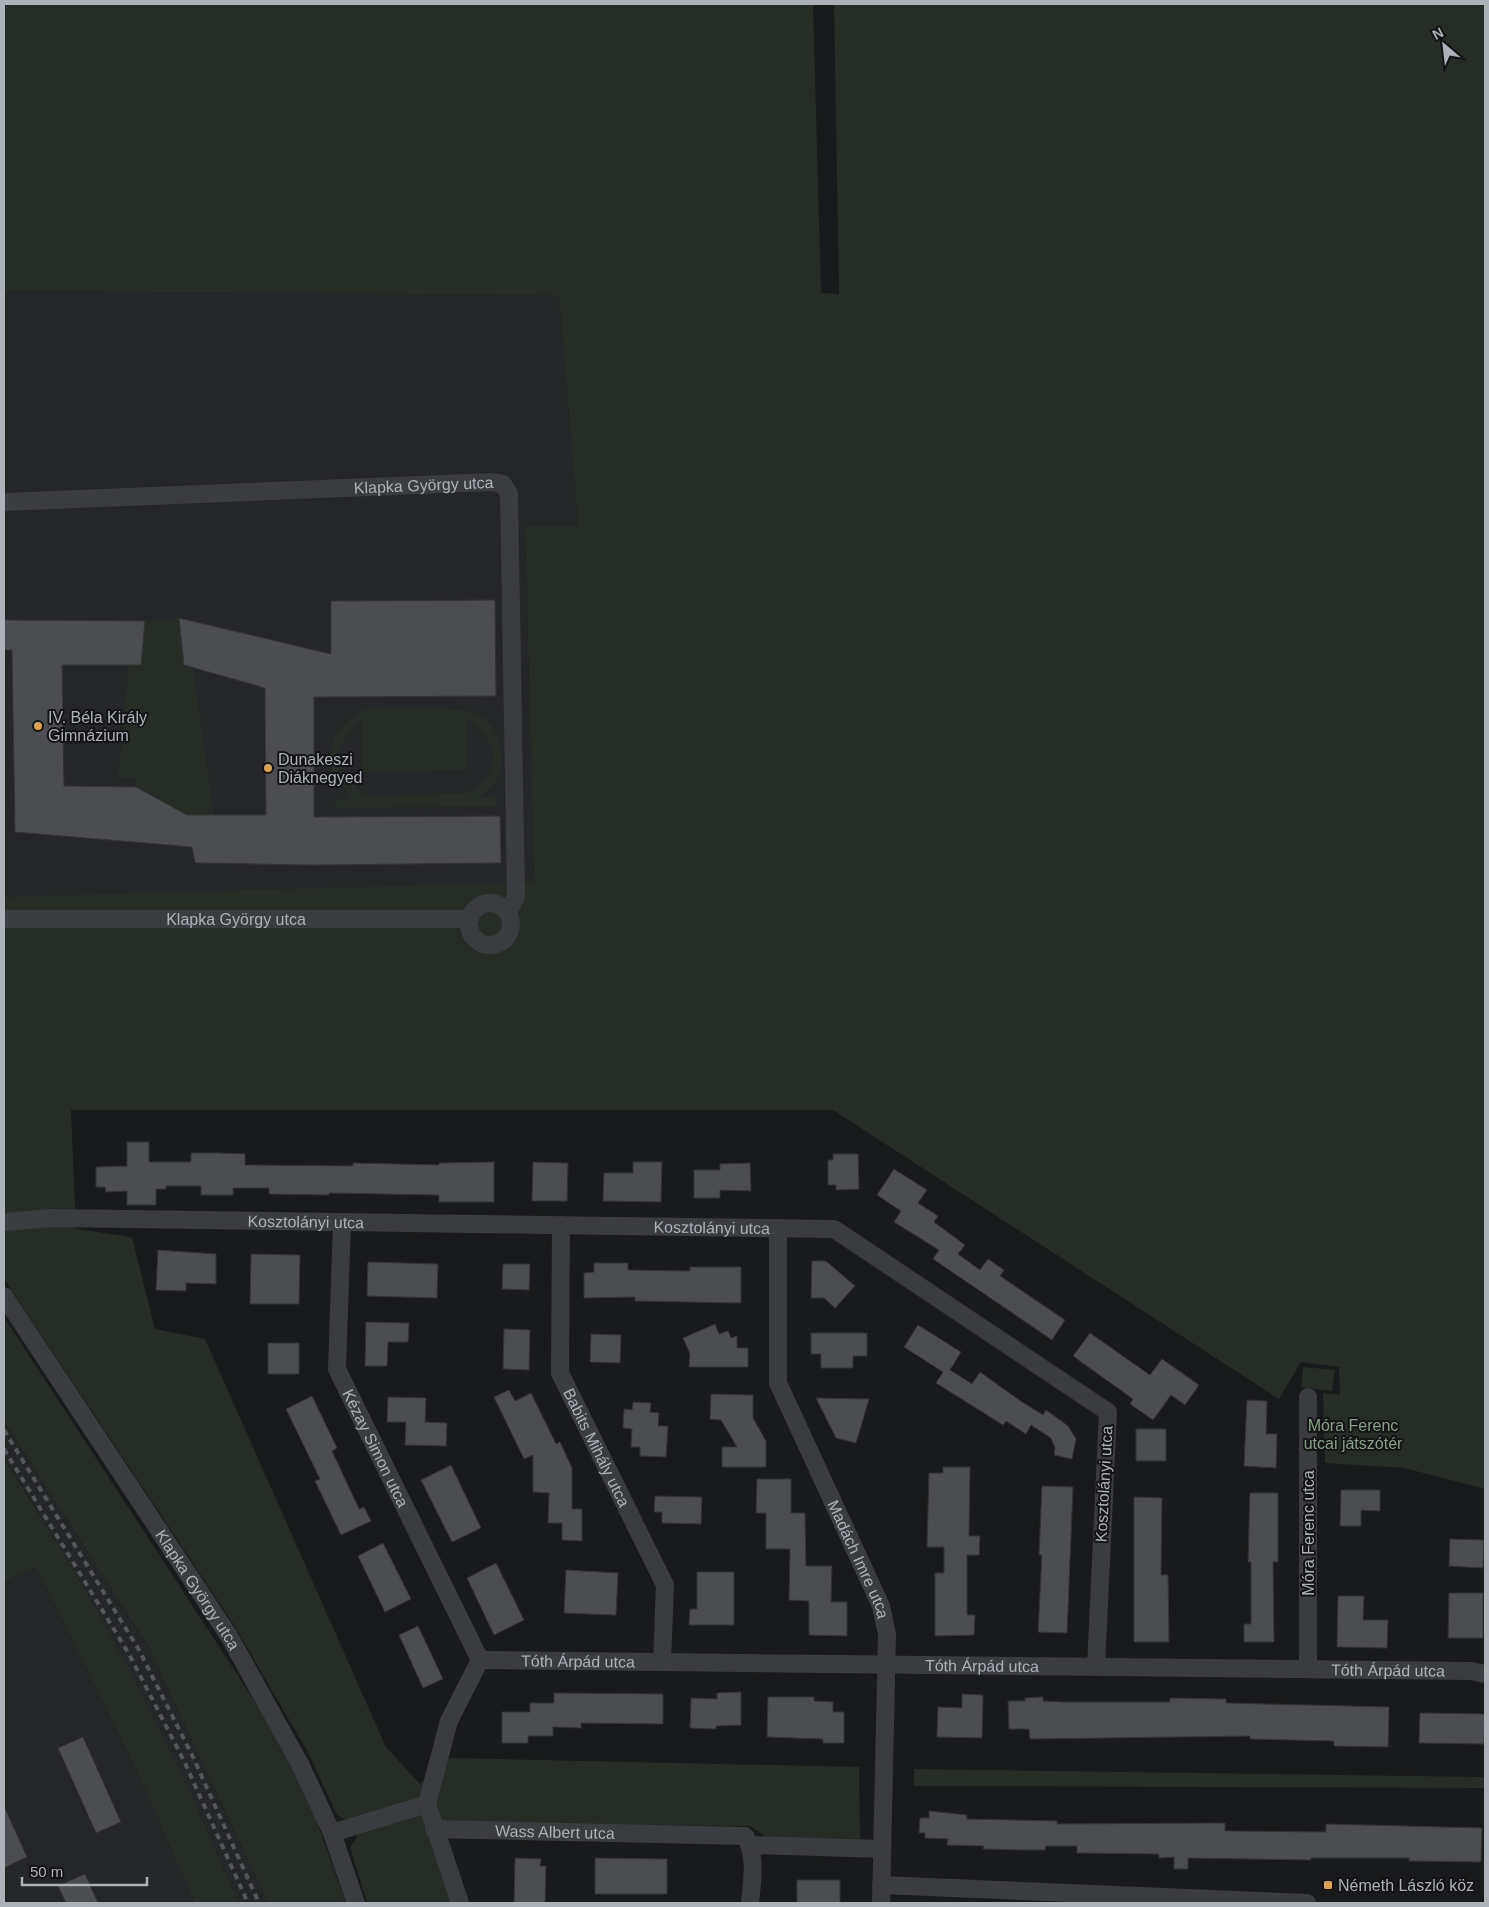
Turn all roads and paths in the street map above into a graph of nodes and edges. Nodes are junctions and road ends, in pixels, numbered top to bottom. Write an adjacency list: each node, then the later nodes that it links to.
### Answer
1 (4, 502): 2 (street, Klapka György utca)
2 (508, 912): 3 (street); 3 (street, Klapka György utca)
3 (470, 918): 4 (street, Klapka György utca)
4 (4, 920)
5 (4, 1222): 6 (street, Kosztolányi utca)
6 (342, 1222): 7 (street, Kosztolányi utca); 11 (street, Kézay Simon utca)
7 (561, 1225): 8 (street, Kosztolányi utca); 12 (street, Babits Mihály utca)
8 (778, 1228): 13 (street, Madách Imre utca); 14 (street, Kosztolányi utca)
9 (4, 1296): 19 (street, Klapka György utca)
10 (1308, 1397): 15 (street, Móra Ferenc utca)
11 (480, 1660): 12 (street, Tóth Árpád utca); 17 (street)
12 (662, 1662): 13 (street, Tóth Árpád utca)
13 (885, 1664): 14 (street, Tóth Árpád utca); 21 (street, Madách Imre utca)
14 (1096, 1667): 15 (street, Tóth Árpád utca)
15 (1308, 1669): 16 (street, Tóth Árpád utca)
16 (1485, 1674)
17 (427, 1804): 18 (street); 19 (street)
18 (434, 1829): 20 (street, Wass Albert utca); 24 (street)
19 (332, 1833): 23 (street, Klapka György utca)
20 (750, 1845): 21 (street, Wass Albert utca); 25 (street)
21 (882, 1849): 22 (street, Madách Imre utca)
22 (882, 1885): 26 (street, Madách Imre utca); 27 (street)
23 (356, 1903)
24 (460, 1903)
25 (750, 1903)
26 (881, 1903)
27 (1307, 1903)

